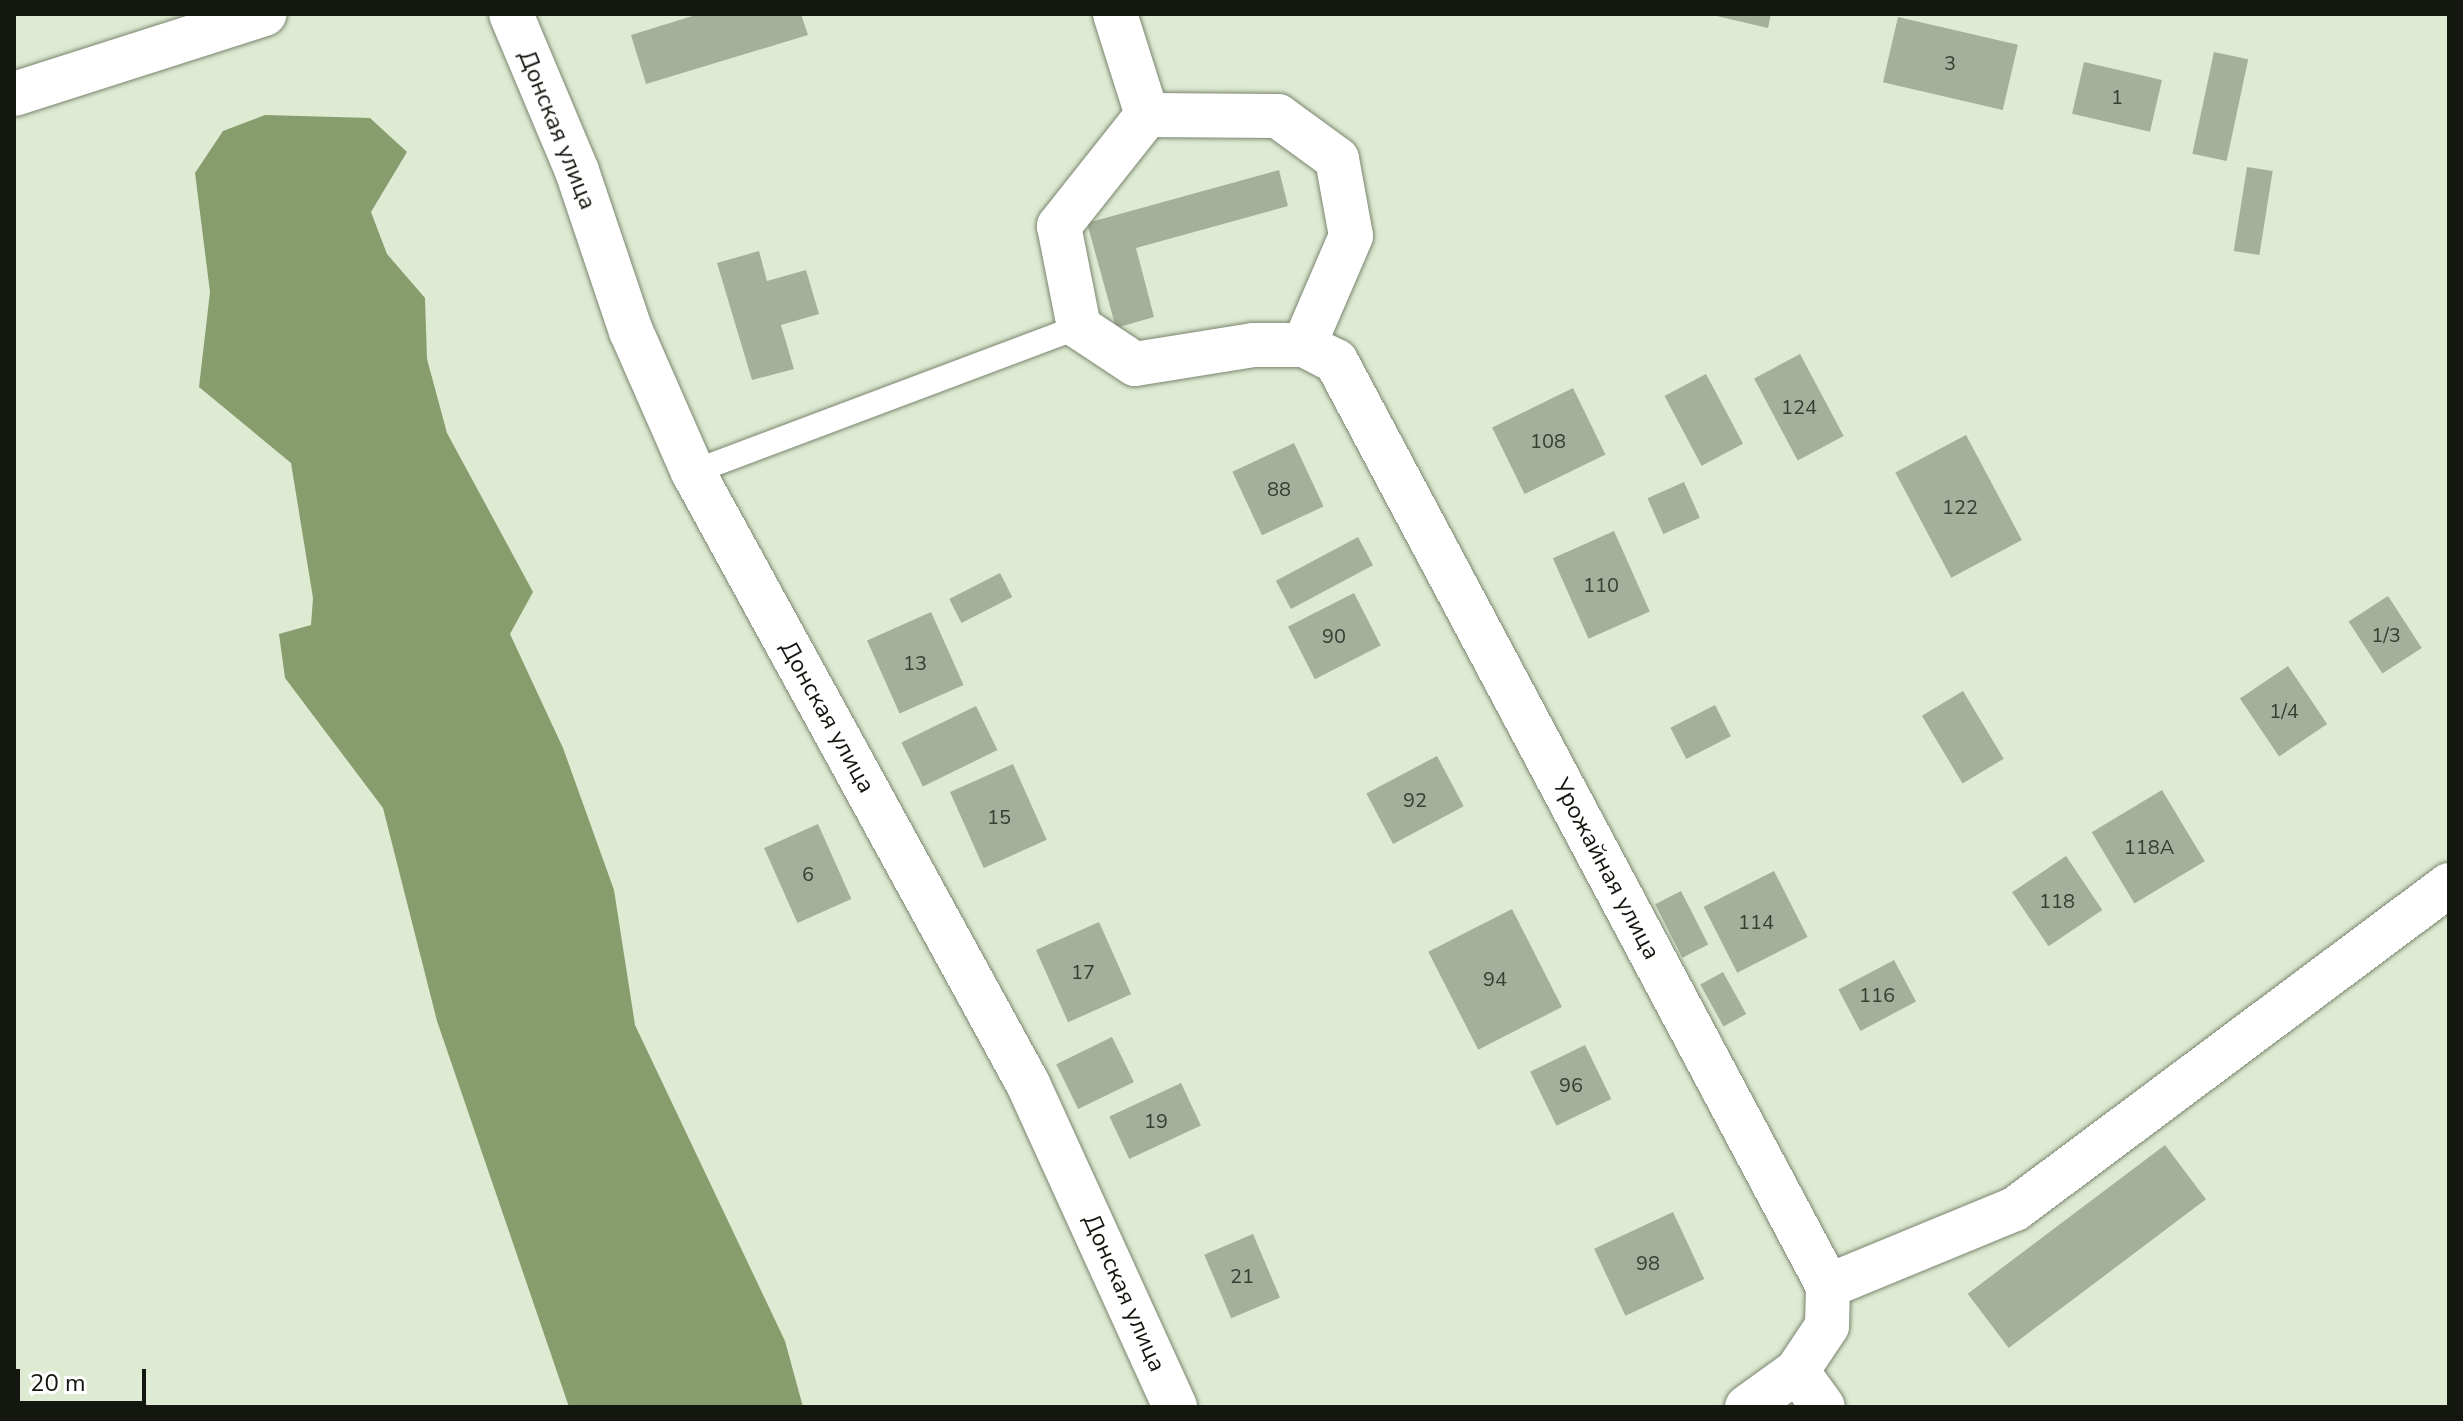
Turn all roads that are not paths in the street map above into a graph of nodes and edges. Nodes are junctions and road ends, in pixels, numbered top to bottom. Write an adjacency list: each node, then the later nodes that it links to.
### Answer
1 (265, 14): 4 (street)
2 (511, 14): 8 (street, Донская улица)
3 (1115, 14): 5 (street)
4 (14, 94)
5 (1147, 115): 6 (street); 7 (street)
6 (1079, 327): 7 (street); 8 (lane)
7 (1304, 345): 10 (street, Урожайная улица)
8 (693, 472): 12 (street, Донская улица)
9 (2449, 885): 10 (street)
10 (1828, 1286): 11 (street, Урожайная улица)
11 (1797, 1371): 13 (street); 14 (street)
12 (1175, 1407)
13 (1747, 1407)
14 (1823, 1407)

